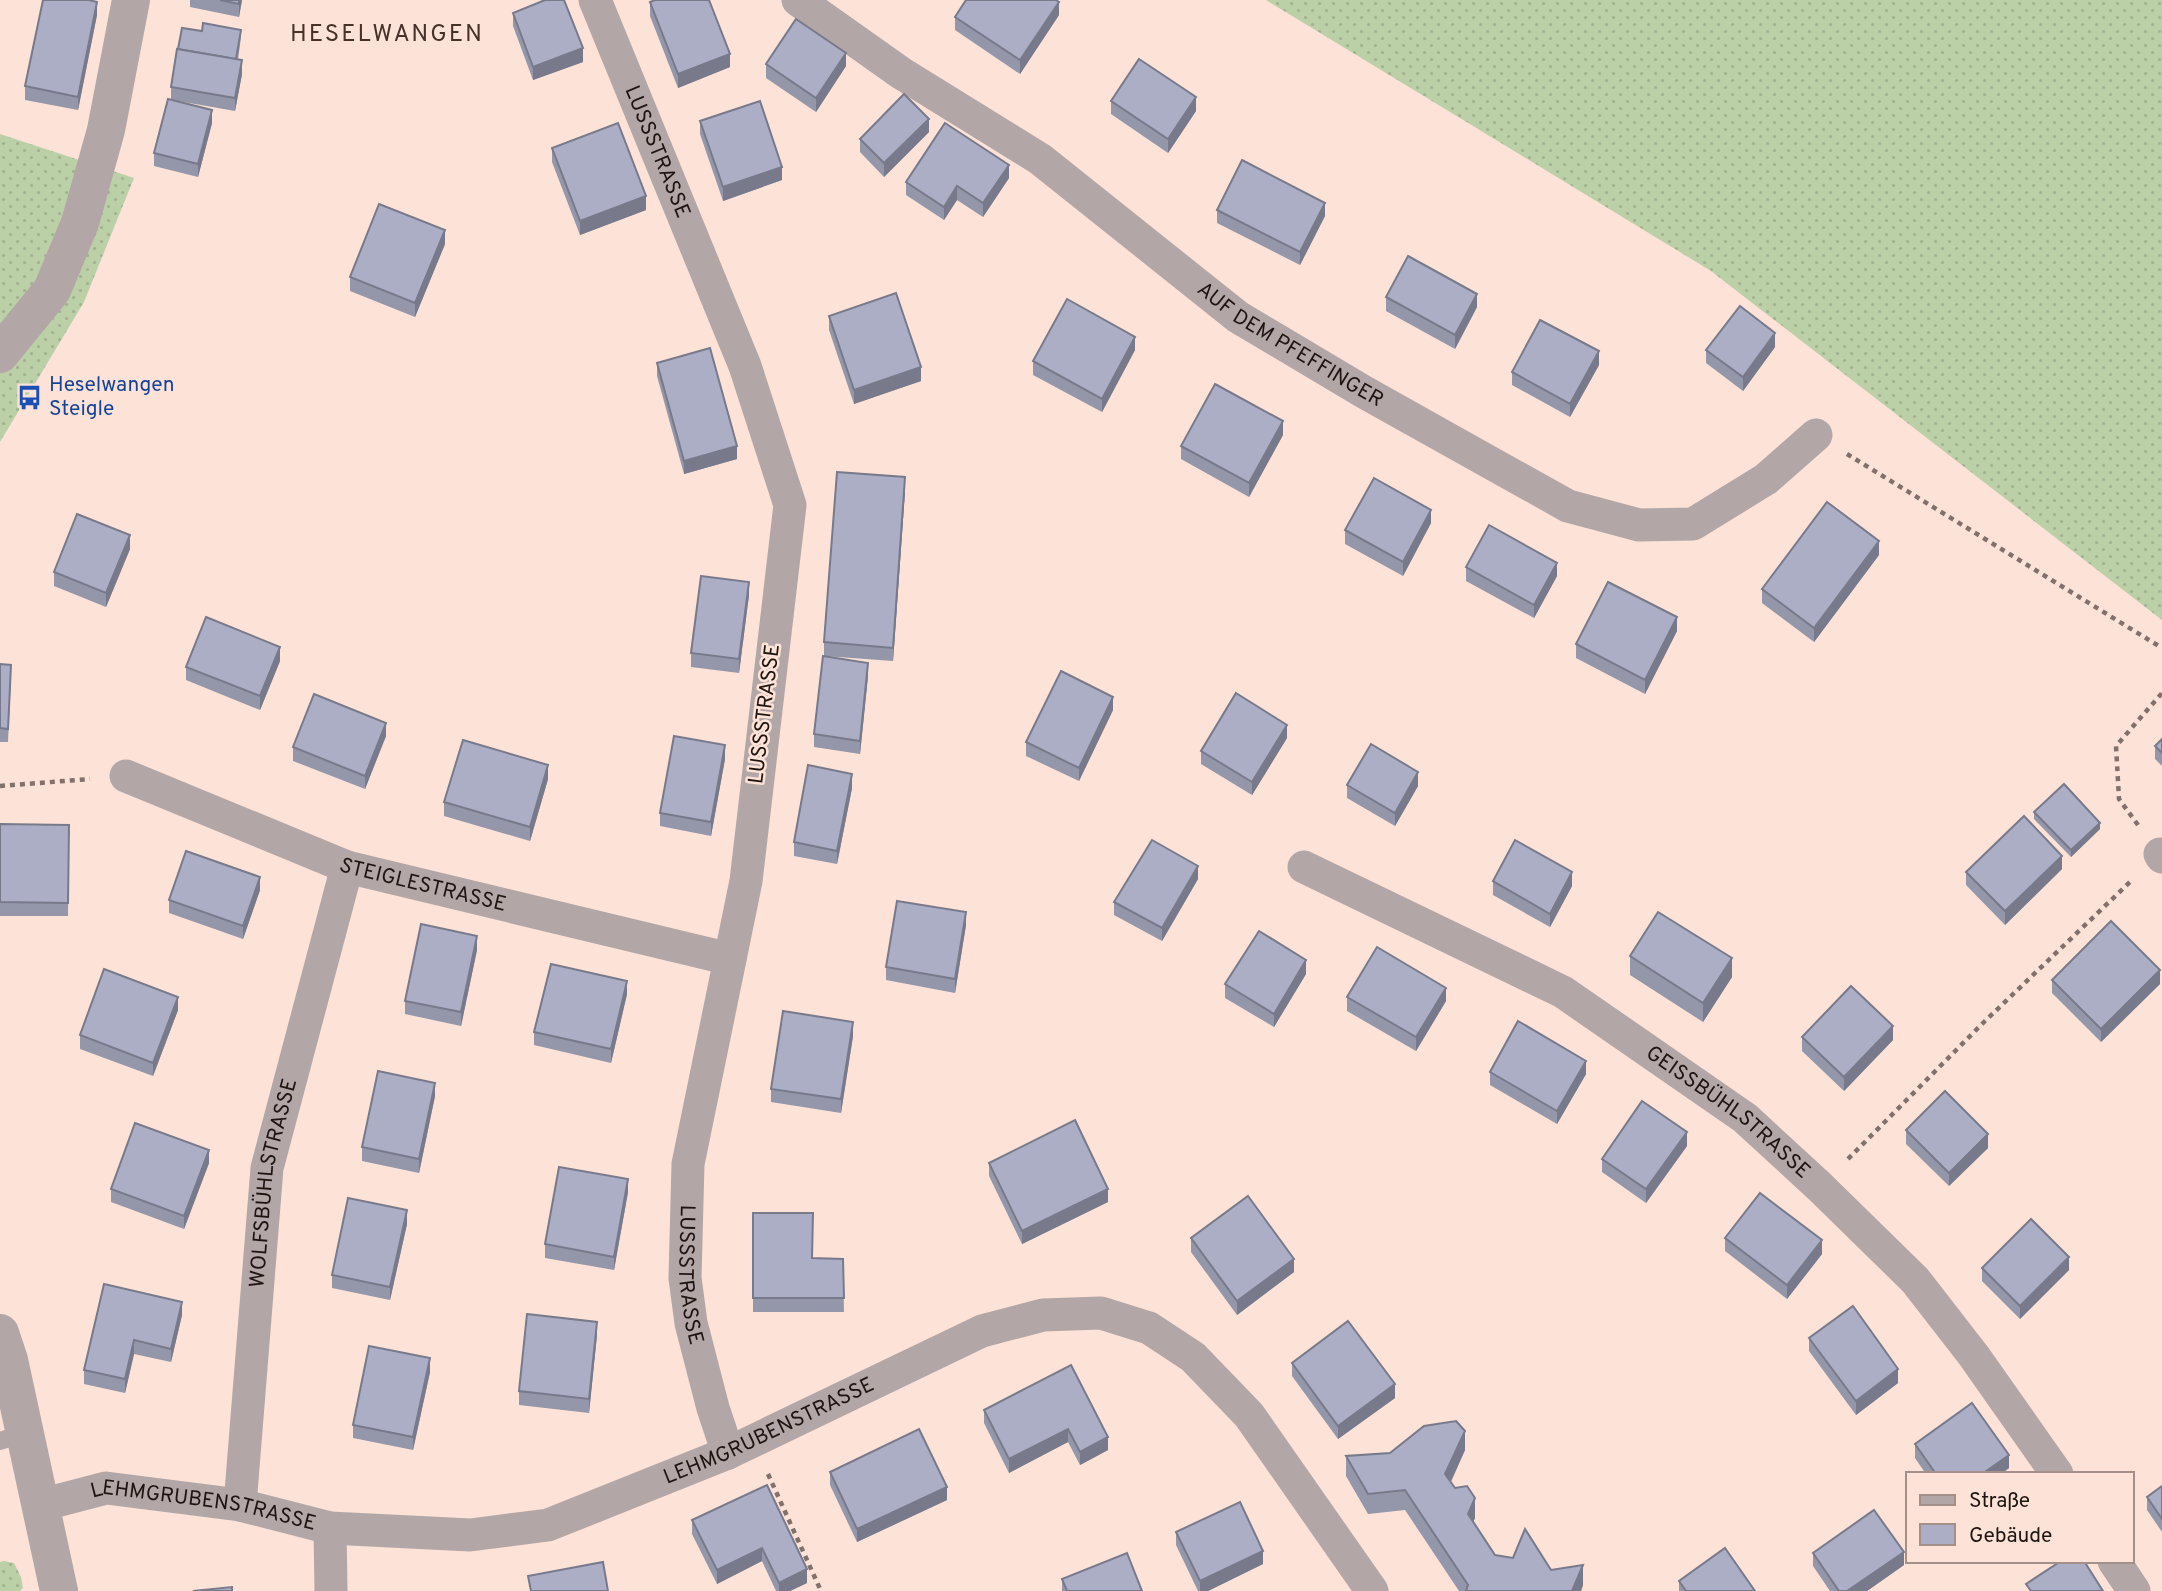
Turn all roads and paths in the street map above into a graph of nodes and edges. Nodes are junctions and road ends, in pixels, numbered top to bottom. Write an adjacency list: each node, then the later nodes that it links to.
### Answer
1 (131, 0): 4 (street)
2 (595, 0): 13 (street, LUSSSTRASSE)
3 (798, 0): 5 (street, AUF DEM PFEFFINGER)
4 (0, 354)
5 (1816, 435): 6 (path)
6 (2162, 648)
7 (2162, 693): 10 (path)
8 (126, 776): 9 (path); 11 (street, STEIGLESTRASSE)
9 (0, 786)
10 (2161, 856): 14 (path)
11 (347, 867): 13 (street, STEIGLESTRASSE); 20 (street, WOLFSBÜHLSTRASSE)
12 (1304, 867): 14 (street, GEISSBÜHLSTRASSE)
13 (730, 959): 17 (street, LUSSSTRASSE)
14 (1820, 1187): 18 (street, GEISSBÜHLSTRASSE)
15 (0, 1333): 16 (street)
16 (13, 1437): 19 (street)
17 (740, 1447): 21 (street, LEHMGRUBENSTRASSE); 25 (path); 26 (street, LEHMGRUBENSTRASSE)
18 (2056, 1472)
19 (41, 1504): 20 (street, LEHMGRUBENSTRASSE); 23 (street)
20 (240, 1505): 21 (street, LEHMGRUBENSTRASSE)
21 (330, 1528): 24 (street)
22 (2116, 1563): 27 (street)
23 (59, 1591)
24 (331, 1591)
25 (821, 1591)
26 (1372, 1591)
27 (2134, 1591)

